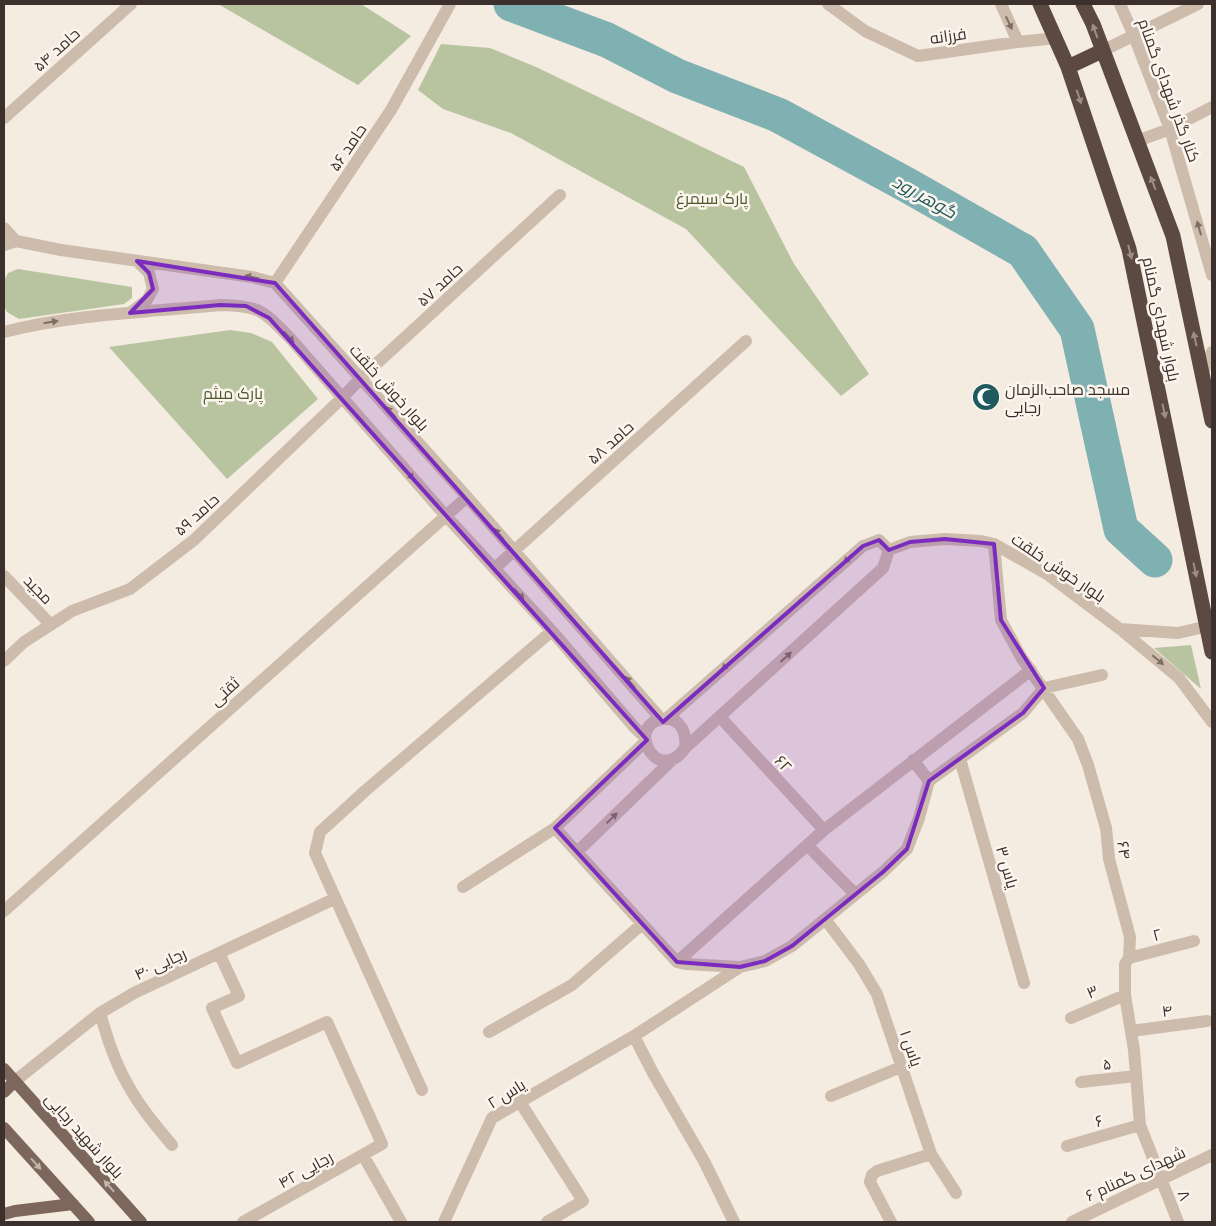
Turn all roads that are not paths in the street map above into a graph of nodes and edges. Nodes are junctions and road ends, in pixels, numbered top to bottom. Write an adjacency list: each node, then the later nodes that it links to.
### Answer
1 (131, 4): 15 (street, حامد ۵۴)
2 (450, 4): 23 (street, حامد ۵۶)
3 (828, 4): 11 (street, فرزانه)
4 (1000, 4): 11 (street, one-way to 11)
5 (1040, 4): 10 (highway, بلوار شهدای گمنام)
6 (1083, 4): 12 (highway, بلوار شهدای گمنام, one-way to 6)
7 (1120, 4): 9 (street, کنار گذر شهدای گمنام)
8 (1198, 4): 9 (street)
9 (1134, 36): 12 (street); 16 (street, کنار گذر شهدای گمنام)
10 (1056, 38): 11 (street, فرزانه); 13 (highway, بلوار شهدای گمنام)
11 (1018, 42)
12 (1102, 52): 13 (highway); 17 (highway, بلوار شهدای گمنام)
13 (1068, 67): 40 (highway, بلوار شهدای گمنام, one-way to 40)
14 (1212, 107): 16 (street)
15 (4, 118)
16 (1170, 129): 17 (street); 22 (street, کنار گذر شهدای گمنام, one-way to 16)
17 (1137, 141): 28 (highway, بلوار شهدای گمنام, one-way to 17)
18 (560, 195): 29 (street, حامد ۵۷)
19 (4, 228): 20 (street)
20 (10, 243): 21 (street)
21 (137, 261): 23 (street, one-way to 21); 24 (street)
22 (1212, 275)
23 (275, 283): 29 (street, بلوار خوش خلقت)
24 (130, 313): 25 (street, one-way to 24); 30 (street, one-way to 30)
25 (4, 332)
26 (746, 341): 35 (street, حامد ۵۸)
27 (1212, 352): 28 (street)
28 (1202, 374): 31 (highway, بلوار شهدای گمنام)
29 (361, 378): 30 (street, حامد ۵۷); 32 (street, بلوار خوش خلقت, one-way to 29)
30 (342, 398): 33 (street, one-way to 33); 39 (street, حامد ۵۹)
31 (1212, 421)
32 (467, 497): 33 (street, ثقتی); 35 (street, بلوار خوش خلقت, one-way to 32)
33 (446, 516): 37 (street); 64 (street, ثقتی)
34 (994, 544): 36 (street, بلوار خوش خلقت); 41 (street, بلوار خوش خلقت); 45 (street, ۶۴)
35 (514, 550): 37 (street, حامد ۵۸); 49 (street, بلوار خوش خلقت, one-way to 35)
36 (889, 550): 48 (street, one-way to 36); 49 (street, one-way to 49)
37 (495, 568): 42 (street, one-way to 42)
38 (4, 576): 39 (street, مجید)
39 (51, 625): 44 (street, حامد ۵۹)
40 (1208, 626): 41 (street); 43 (highway, بلوار شهدای گمنام)
41 (1120, 629): 50 (street, بلوار خوش خلقت, one-way to 50)
42 (552, 631): 51 (street); 63 (street)
43 (1212, 652)
44 (4, 661)
45 (1031, 670): 47 (street, ۶۴); 55 (street)
46 (1102, 674): 47 (street)
47 (1044, 688): 54 (street); 69 (street, ۶۴)
48 (720, 717): 52 (street); 58 (street, ۶۲)
49 (664, 719): 51 (street); 52 (street)
50 (1212, 722)
51 (645, 740): 53 (street); 57 (street)
52 (685, 748): 53 (street)
53 (673, 759): 60 (street, one-way to 53)
54 (960, 759): 56 (street); 72 (street, یاس ۳)
55 (913, 760): 56 (street); 58 (street)
56 (929, 781): 62 (street)
57 (556, 828): 60 (street); 61 (street)
58 (824, 830): 59 (street)
59 (807, 845): 62 (street); 70 (street)
60 (577, 852): 66 (street)
61 (463, 887)
62 (855, 894): 65 (street)
63 (334, 898): 68 (street, رجایی ۴۰); 85 (street)
64 (4, 911)
65 (825, 919): 71 (street); 80 (street, یاس ۱)
66 (642, 924): 70 (street); 78 (street)
67 (1194, 941): 69 (street, ۲)
68 (219, 953): 74 (street, رجایی ۴۰); 94 (street, رجایی ۴۲)
69 (1129, 958): 73 (street, ۶۴)
70 (676, 962): 71 (street)
71 (740, 967): 79 (street, یاس ۲)
72 (1024, 983)
73 (1125, 995): 75 (street, ۳); 77 (street, ۶۴)
74 (100, 1013): 83 (street, رجایی ۴۰); 91 (street)
75 (1071, 1018)
76 (1207, 1021): 77 (street, ۴)
77 (1131, 1031): 82 (street, ۶۴)
78 (489, 1032)
79 (634, 1036): 88 (street, یاس ۲); 106 (street)
80 (901, 1067): 87 (street); 93 (street, یاس ۱)
81 (4, 1069): 83 (main road, بلوار شهید رجایی)
82 (1136, 1076): 84 (street, ۵); 89 (street, ۶۴)
83 (15, 1081): 86 (main road); 101 (main road, بلوار شهید رجایی, one-way to 83)
84 (1081, 1082)
85 (422, 1090)
86 (4, 1092)
87 (831, 1096)
88 (520, 1102): 104 (street, یاس ۲); 105 (street)
89 (1140, 1125): 92 (street, ۶); 96 (street, ۶۴)
90 (4, 1128): 98 (main road, one-way to 98)
91 (172, 1145)
92 (1067, 1146)
93 (931, 1154): 97 (street, یاس ۱); 107 (street)
94 (363, 1155): 102 (street, رجایی ۴۲); 103 (street)
95 (1212, 1155): 96 (street, شهدای گمنام ۶)
96 (1161, 1179): 108 (street, شهدای گمنام ۶); 109 (street, ۸)
97 (956, 1193)
98 (73, 1204): 99 (main road); 100 (main road)
99 (4, 1214)
100 (89, 1222)
101 (141, 1222)
102 (242, 1222)
103 (400, 1222)
104 (444, 1222)
105 (547, 1222)
106 (734, 1222)
107 (891, 1222)
108 (1072, 1222)
109 (1178, 1222)

